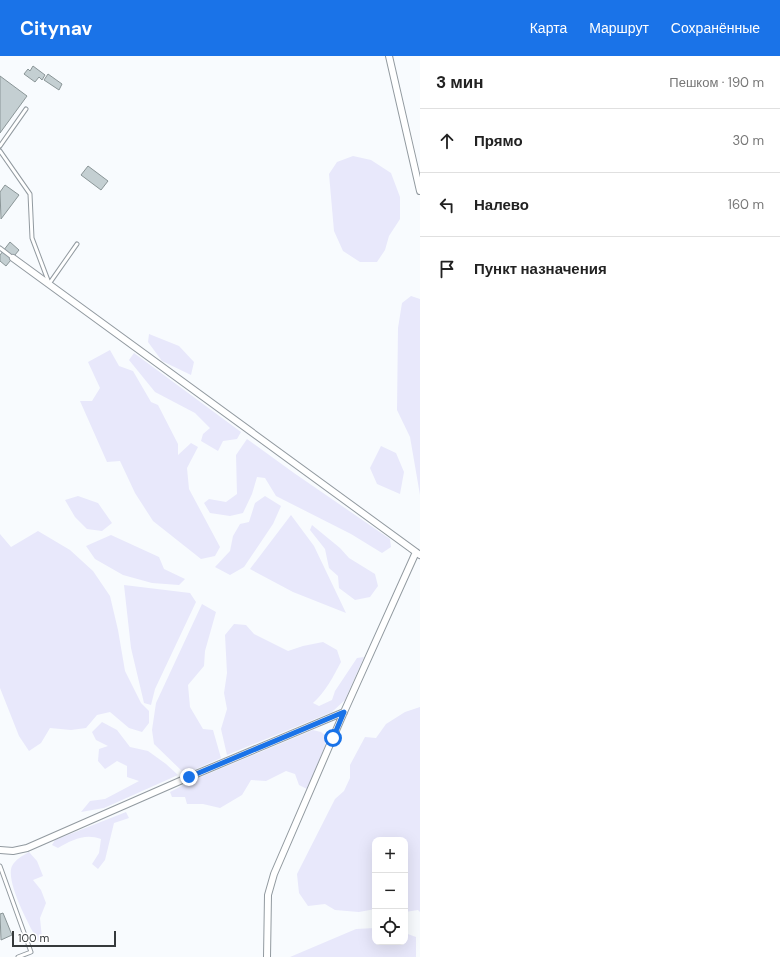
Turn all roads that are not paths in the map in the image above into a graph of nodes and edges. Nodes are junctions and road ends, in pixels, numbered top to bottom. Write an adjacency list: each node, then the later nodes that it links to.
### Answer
1 (389, 56): 5 (street)
2 (26, 109): 3 (lane)
3 (0, 146)
4 (0, 151): 9 (lane)
5 (420, 191)
6 (78, 244): 9 (lane)
7 (0, 248): 8 (lane)
8 (13, 258): 9 (street)
9 (49, 284): 10 (street)
10 (418, 553): 11 (street)
11 (344, 712): 12 (street); 15 (street)
12 (0, 850)
13 (0, 866): 14 (lane)
14 (18, 957)
15 (267, 957)

